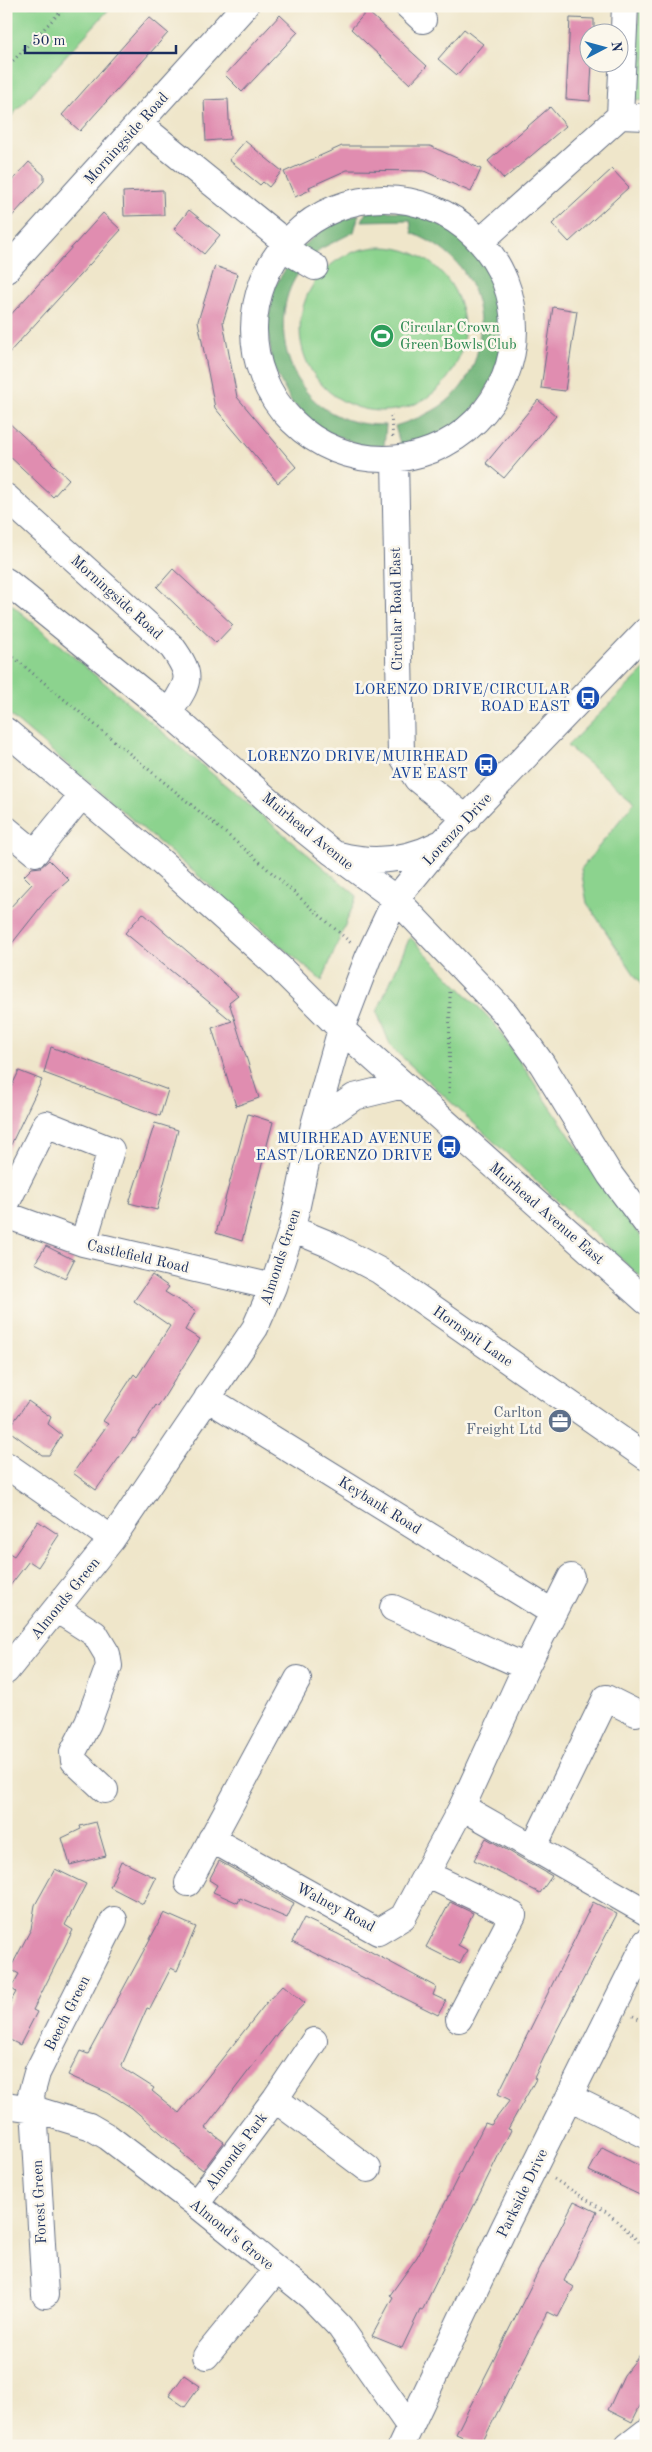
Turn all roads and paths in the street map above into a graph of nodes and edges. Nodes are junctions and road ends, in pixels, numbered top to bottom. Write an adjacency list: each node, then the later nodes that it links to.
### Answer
1 (66, 6): 4 (path)
2 (244, 6): 7 (street, Morningside Road)
3 (625, 6): 5 (street)
4 (6, 68)
5 (620, 116): 6 (street); 8 (street)
6 (646, 117)
7 (138, 124): 9 (street); 11 (street, Morningside Road)
8 (482, 240): 9 (street); 12 (street)
9 (285, 242): 10 (street); 12 (street)
10 (315, 267)
11 (6, 270)
12 (394, 460): 20 (street, Circular Road East)
13 (6, 497): 17 (street, Morningside Road)
14 (6, 581): 17 (street, Muirhead Avenue)
15 (646, 631): 20 (street, Lorenzo Drive)
16 (6, 651): 26 (path)
17 (169, 713): 23 (street, Muirhead Avenue)
18 (6, 731): 19 (street)
19 (82, 795): 21 (street); 27 (street)
20 (467, 819): 22 (street, Lorenzo Drive)
21 (6, 829)
22 (442, 843): 23 (street); 24 (street, Lorenzo Drive)
23 (333, 853): 24 (street, Muirhead Avenue)
24 (396, 898): 25 (street, Muirhead Avenue); 26 (street, Almonds Green)
25 (450, 954): 30 (path); 33 (street, Muirhead Avenue)
26 (368, 958): 27 (street, Almonds Green)
27 (341, 1029): 28 (street); 29 (street, Almonds Green)
28 (403, 1085): 29 (street); 30 (street)
29 (314, 1125): 34 (street, Almonds Green)
30 (449, 1126): 37 (street, Muirhead Avenue East)
31 (6, 1204): 35 (street)
32 (6, 1215): 35 (street, Castlefield Road)
33 (646, 1223)
34 (292, 1229): 36 (street, Almonds Green); 39 (street, Hornspit Lane)
35 (82, 1243): 36 (street, Castlefield Road)
36 (273, 1288): 38 (street, Almonds Green)
37 (646, 1301)
38 (207, 1398): 41 (street, Almonds Green); 45 (street, Keybank Road)
39 (646, 1457)
40 (6, 1465): 41 (street)
41 (112, 1539): 44 (street, Almonds Green)
42 (571, 1577): 45 (street)
43 (393, 1608): 46 (street)
44 (56, 1609): 47 (street, Almonds Green); 50 (street)
45 (552, 1612): 46 (street)
46 (526, 1667): 51 (street)
47 (6, 1671)
48 (298, 1678): 52 (street)
49 (636, 1713): 53 (street)
50 (105, 1790)
51 (462, 1807): 53 (street); 54 (street, Walney Road)
52 (212, 1839): 54 (street, Walney Road); 55 (street)
53 (533, 1848): 56 (street)
54 (426, 1874): 59 (street)
55 (188, 1883)
56 (646, 1912)
57 (114, 1920): 64 (street, Beech Green)
58 (646, 1942): 61 (street, Parkside Drive)
59 (459, 2019)
60 (314, 2041): 62 (street, Almonds Park)
61 (569, 2097): 65 (street); 67 (street, Parkside Drive)
62 (275, 2099): 66 (street, Almonds Park); 68 (street, Almonds Park)
63 (6, 2105): 64 (street, Almond's Grove)
64 (33, 2109): 68 (street, Almond's Grove); 71 (street, Forest Green)
65 (646, 2135)
66 (368, 2169)
67 (532, 2171): 69 (path); 74 (street, Parkside Drive)
68 (196, 2204): 70 (street, Almond's Grove)
69 (646, 2248)
70 (276, 2270): 72 (street); 74 (street, Almond's Grove)
71 (44, 2295)
72 (206, 2356)
73 (646, 2432): 75 (street)
74 (406, 2437)
75 (628, 2446)

